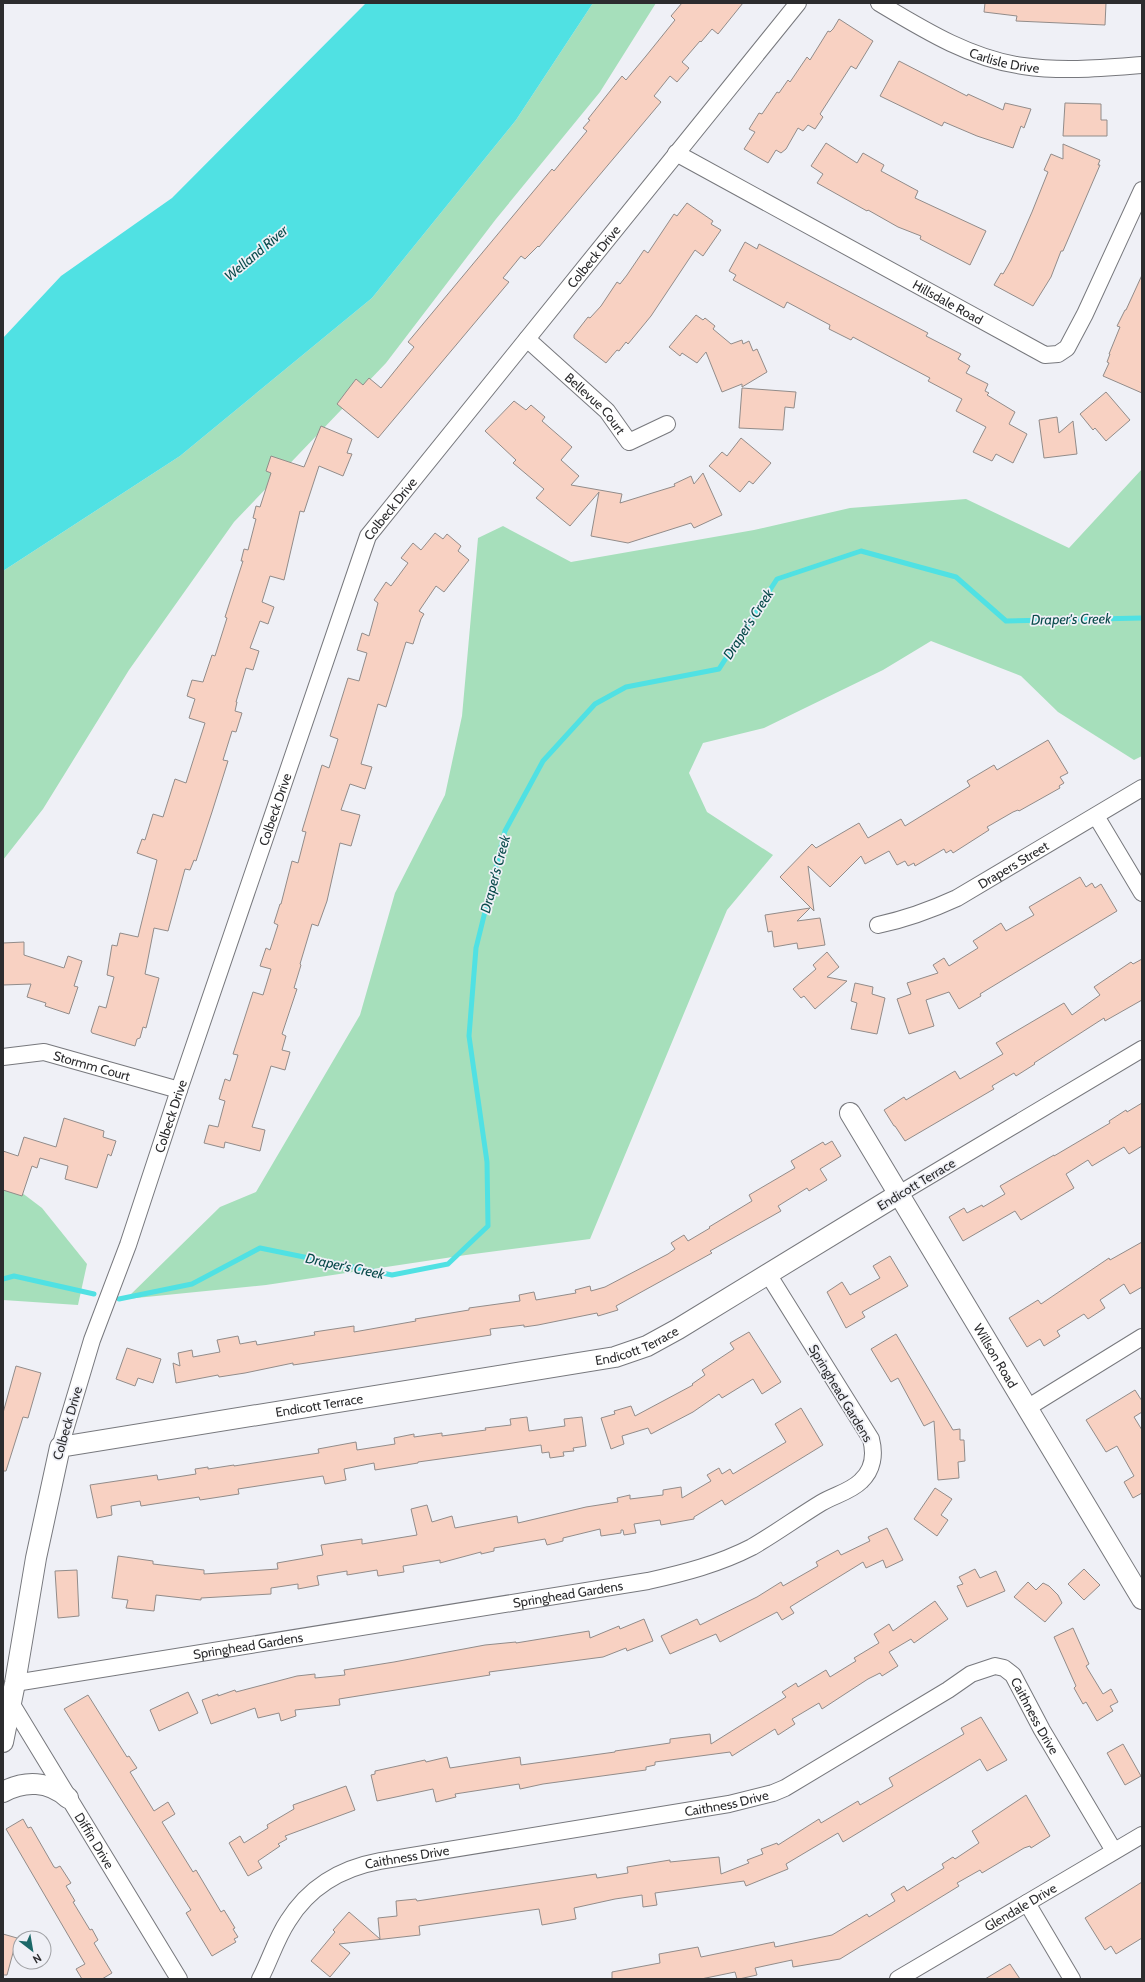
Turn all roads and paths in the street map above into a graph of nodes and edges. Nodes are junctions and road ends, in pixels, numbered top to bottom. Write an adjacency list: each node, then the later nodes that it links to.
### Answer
1 (798, 3): 4 (street, Colbeck Drive)
2 (879, 3): 3 (street, Carlisle Drive)
3 (1142, 65)
4 (676, 153): 5 (street, Hillsdale Road); 6 (street, Colbeck Drive)
5 (1142, 190)
6 (527, 339): 7 (street, Bellevue Court); 14 (street, Colbeck Drive)
7 (667, 424)
8 (1142, 788): 9 (street, Drapers Street)
9 (1096, 816): 10 (street); 11 (street, Drapers Street)
10 (1142, 893)
11 (878, 925)
12 (1142, 1049): 16 (street, Endicott Terrace)
13 (3, 1057): 14 (street, Stormm Court)
14 (179, 1090): 20 (street, Colbeck Drive)
15 (850, 1113): 16 (street, Willson Road)
16 (898, 1194): 17 (street, Endicott Terrace); 19 (street, Willson Road)
17 (768, 1274): 20 (street, Endicott Terrace); 22 (street, Springhead Gardens)
18 (1142, 1337): 19 (street)
19 (1027, 1408): 21 (street, Willson Road)
20 (60, 1447): 22 (street, Colbeck Drive)
21 (1142, 1599)
22 (16, 1683): 23 (street, Colbeck Drive)
23 (11, 1703): 24 (street, Colbeck Drive); 26 (street, Diffin Drive)
24 (3, 1742)
25 (3, 1792): 26 (street)
26 (68, 1798): 30 (street, Diffin Drive)
27 (1142, 1835): 28 (street, Glendale Drive)
28 (1114, 1852): 29 (street, Glendale Drive); 31 (street, Caithness Drive)
29 (1027, 1903): 32 (street, Glendale Drive); 33 (street)
30 (179, 1979)
31 (260, 1979)
32 (898, 1979)
33 (1072, 1979)

